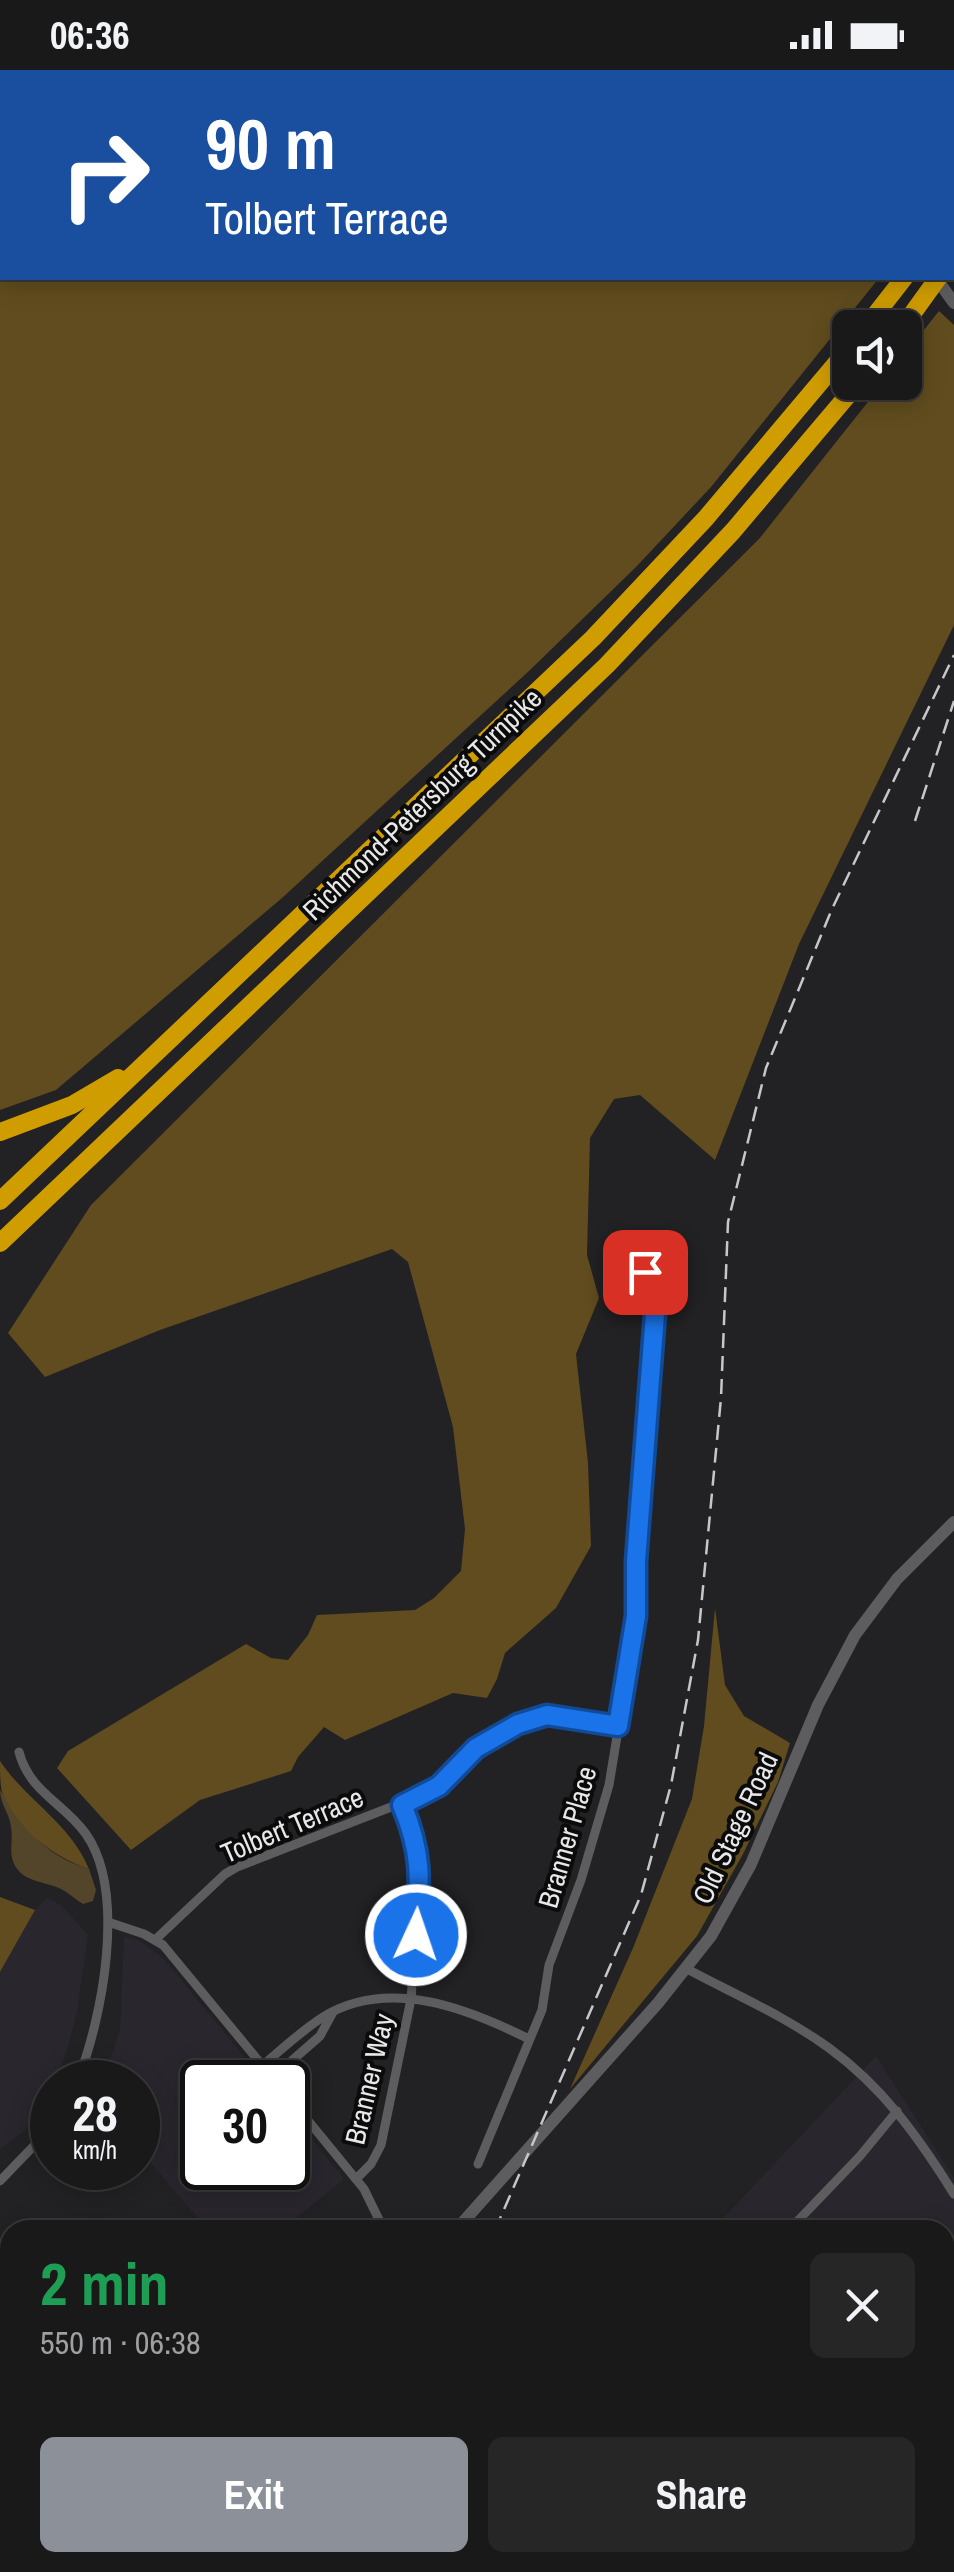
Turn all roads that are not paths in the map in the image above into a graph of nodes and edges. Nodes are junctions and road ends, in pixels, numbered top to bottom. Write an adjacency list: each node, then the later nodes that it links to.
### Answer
1 (902, 280): 4 (highway)
2 (933, 283): 3 (street); 5 (highway)
3 (954, 303)
4 (879, 310)
5 (914, 310)
6 (832, 368): 8 (highway, Richmond-Petersburg Turnpike)
7 (844, 400): 11 (highway, Richmond-Petersburg Turnpike)
8 (152, 1056): 9 (highway); 10 (highway, Richmond-Petersburg Turnpike)
9 (0, 1132)
10 (0, 1201)
11 (0, 1243)
12 (645, 1272): 14 (street, Branner Place)
13 (954, 1522): 19 (street, Old Stage Road)
14 (618, 1726): 16 (street, Tolbert Terrace); 22 (street, Branner Place)
15 (19, 1752): 17 (street)
16 (402, 1805): 18 (street, Tolbert Terrace); 20 (street, Branner Way)
17 (108, 1922): 18 (street); 23 (street)
18 (156, 1939): 24 (street)
19 (687, 1969): 27 (street); 35 (street, Old Stage Road)
20 (411, 1999): 21 (street); 22 (street); 31 (street, Branner Way)
21 (333, 2012): 25 (street); 26 (street)
22 (529, 2039): 30 (street, Branner Place)
23 (84, 2060)
24 (257, 2060)
25 (269, 2060)
26 (295, 2060)
27 (898, 2111): 33 (street); 36 (street)
28 (310, 2123): 31 (street)
29 (30, 2150): 32 (street)
30 (478, 2164)
31 (356, 2179): 34 (street)
32 (0, 2181)
33 (954, 2194)
34 (380, 2220)
35 (465, 2220)
36 (799, 2220)

